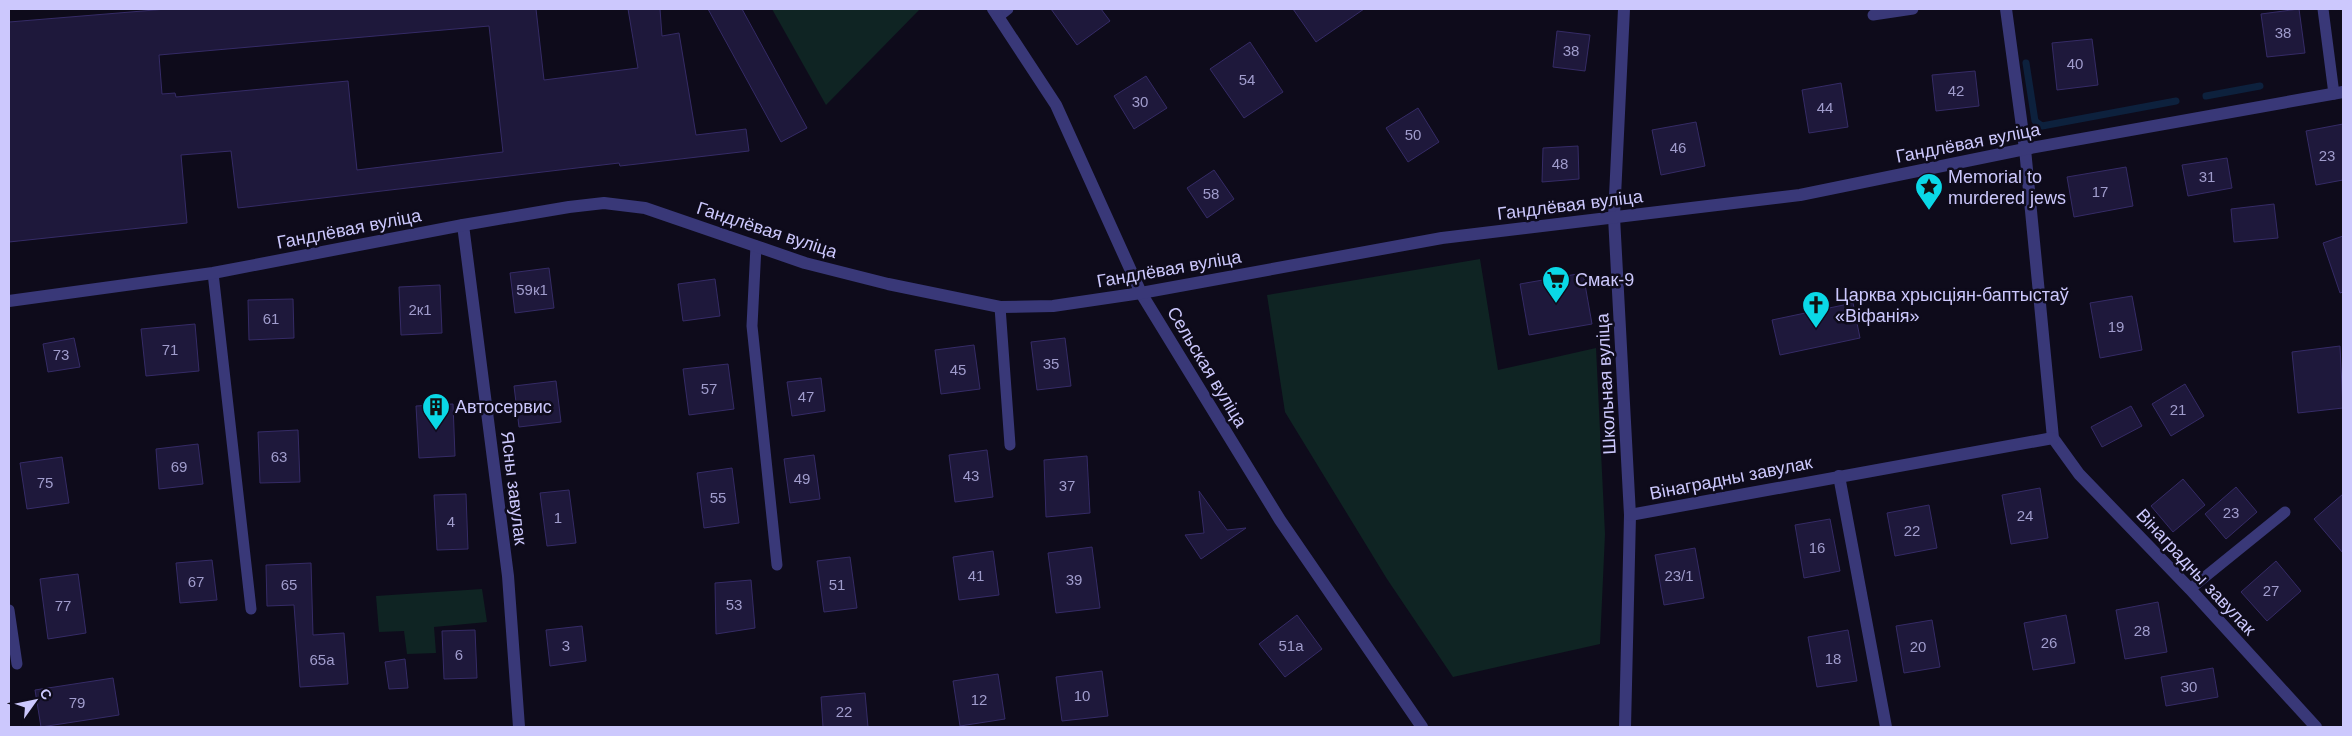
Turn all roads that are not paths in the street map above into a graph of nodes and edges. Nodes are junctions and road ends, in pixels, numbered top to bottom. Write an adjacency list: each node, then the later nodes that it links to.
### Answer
1 (1008, 9): 6 (lane)
2 (1624, 9): 10 (street, Школьная вуліца)
3 (1913, 9): 7 (lane)
4 (2006, 9): 9 (street)
5 (2323, 9): 8 (lane)
6 (995, 13): 14 (street, Сельская вуліца)
7 (1873, 15)
8 (2339, 93): 9 (street, Гандлёвая вуліца)
9 (2026, 150): 10 (street, Гандлёвая вуліца); 17 (street)
10 (1614, 218): 14 (street, Гандлёвая вуліца); 21 (street, Школьная вуліца)
11 (462, 225): 12 (street, Гандлёвая вуліца); 13 (street, Гандлёвая вуліца); 27 (street, Ясны завулак)
12 (756, 246): 16 (street, Гандлёвая вуліца); 22 (lane)
13 (213, 273): 15 (street, Гандлёвая вуліца); 24 (lane)
14 (1141, 293): 16 (street, Гандлёвая вуліца); 28 (street, Сельская вуліца)
15 (9, 301)
16 (1000, 307): 18 (lane)
17 (2053, 438): 19 (street, Вінаградны завулак); 23 (street, Вінаградны завулак)
18 (1010, 445)
19 (1839, 476): 21 (street, Вінаградны завулак); 30 (street, Вінаградны завулак)
20 (2285, 512): 23 (lane)
21 (1630, 515): 29 (street, Школьная вуліца)
22 (778, 565)
23 (2190, 589): 31 (street, Вінаградны завулак)
24 (251, 609)
25 (9, 610): 26 (lane)
26 (17, 664)
27 (519, 727)
28 (1422, 727)
29 (1625, 727)
30 (1886, 727)
31 (2316, 727)

